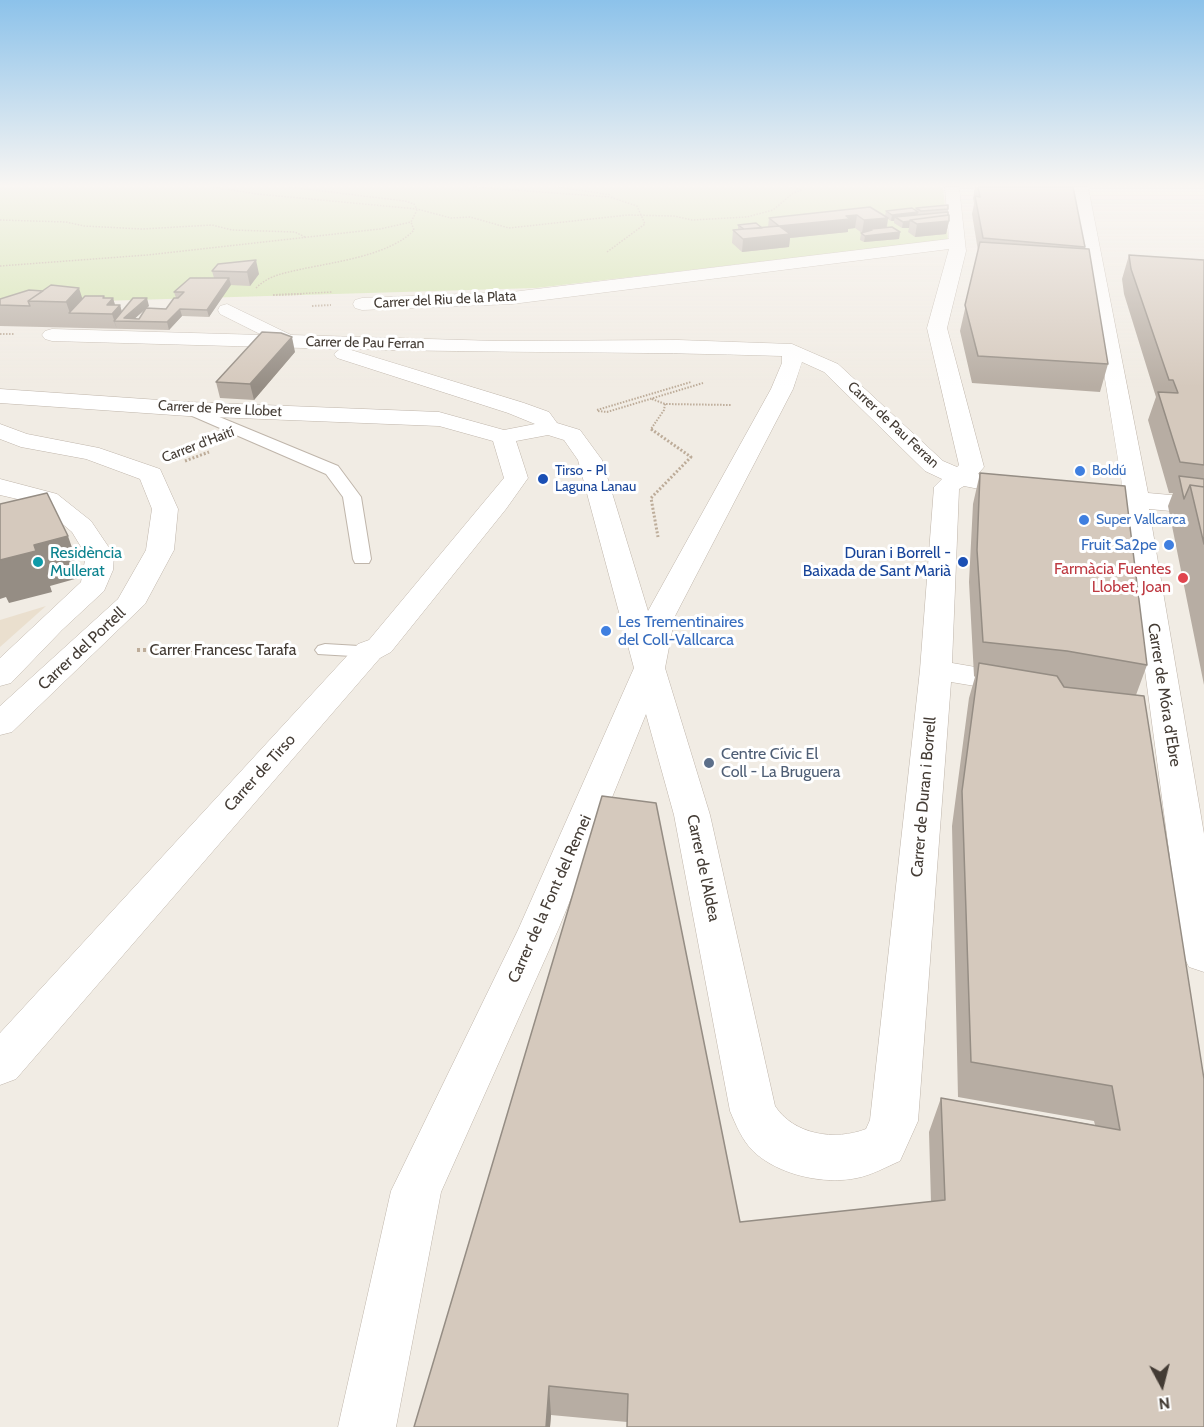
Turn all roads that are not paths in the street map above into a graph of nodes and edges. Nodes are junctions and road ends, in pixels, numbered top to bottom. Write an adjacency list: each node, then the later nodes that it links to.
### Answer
1 (962, 254): 3 (street, Carrer del Riu de la Plata); 13 (street, Carrer de Duran i Borrell)
2 (1089, 254): 17 (street, Carrer de Móra d'Ebre)
3 (362, 304)
4 (227, 310): 6 (street)
5 (52, 335): 6 (street, Carrer de Pau Ferran)
6 (301, 342): 7 (street, Carrer de Pau Ferran); 10 (street, Carrer de l'Aldea)
7 (792, 350): 13 (street, Carrer de Pau Ferran); 24 (street, Carrer de la Font del Remei)
8 (0, 396): 9 (street, Carrer de Pere Llobet)
9 (188, 409): 12 (street, Carrer de Pere Llobet); 19 (lane)
10 (549, 428): 12 (street); 24 (street, Carrer de l'Aldea)
11 (0, 431): 23 (street, Carrer del Portell)
12 (503, 437): 22 (street, Carrer de Tirso)
13 (958, 477): 15 (street, Carrer de Pau Ferran); 25 (street, Carrer de Duran i Borrell)
14 (0, 486): 26 (street)
15 (1007, 486)
16 (1061, 493): 17 (street)
17 (1134, 498): 18 (street); 29 (street, Carrer de Móra d'Ebre)
18 (1204, 506)
19 (362, 559)
20 (109, 650): 23 (street)
21 (325, 650): 22 (lane)
22 (369, 651): 30 (street, Carrer de Tirso)
23 (78, 652): 28 (street, Carrer del Portell)
24 (650, 667): 31 (street, Carrer de l'Aldea); 32 (street, Carrer de la Font del Remei)
25 (936, 670): 27 (street); 31 (street, Carrer de Duran i Borrell)
26 (0, 676)
27 (1049, 689)
28 (0, 724)
29 (1204, 955)
30 (0, 1065)
31 (894, 1121)
32 (367, 1427)

